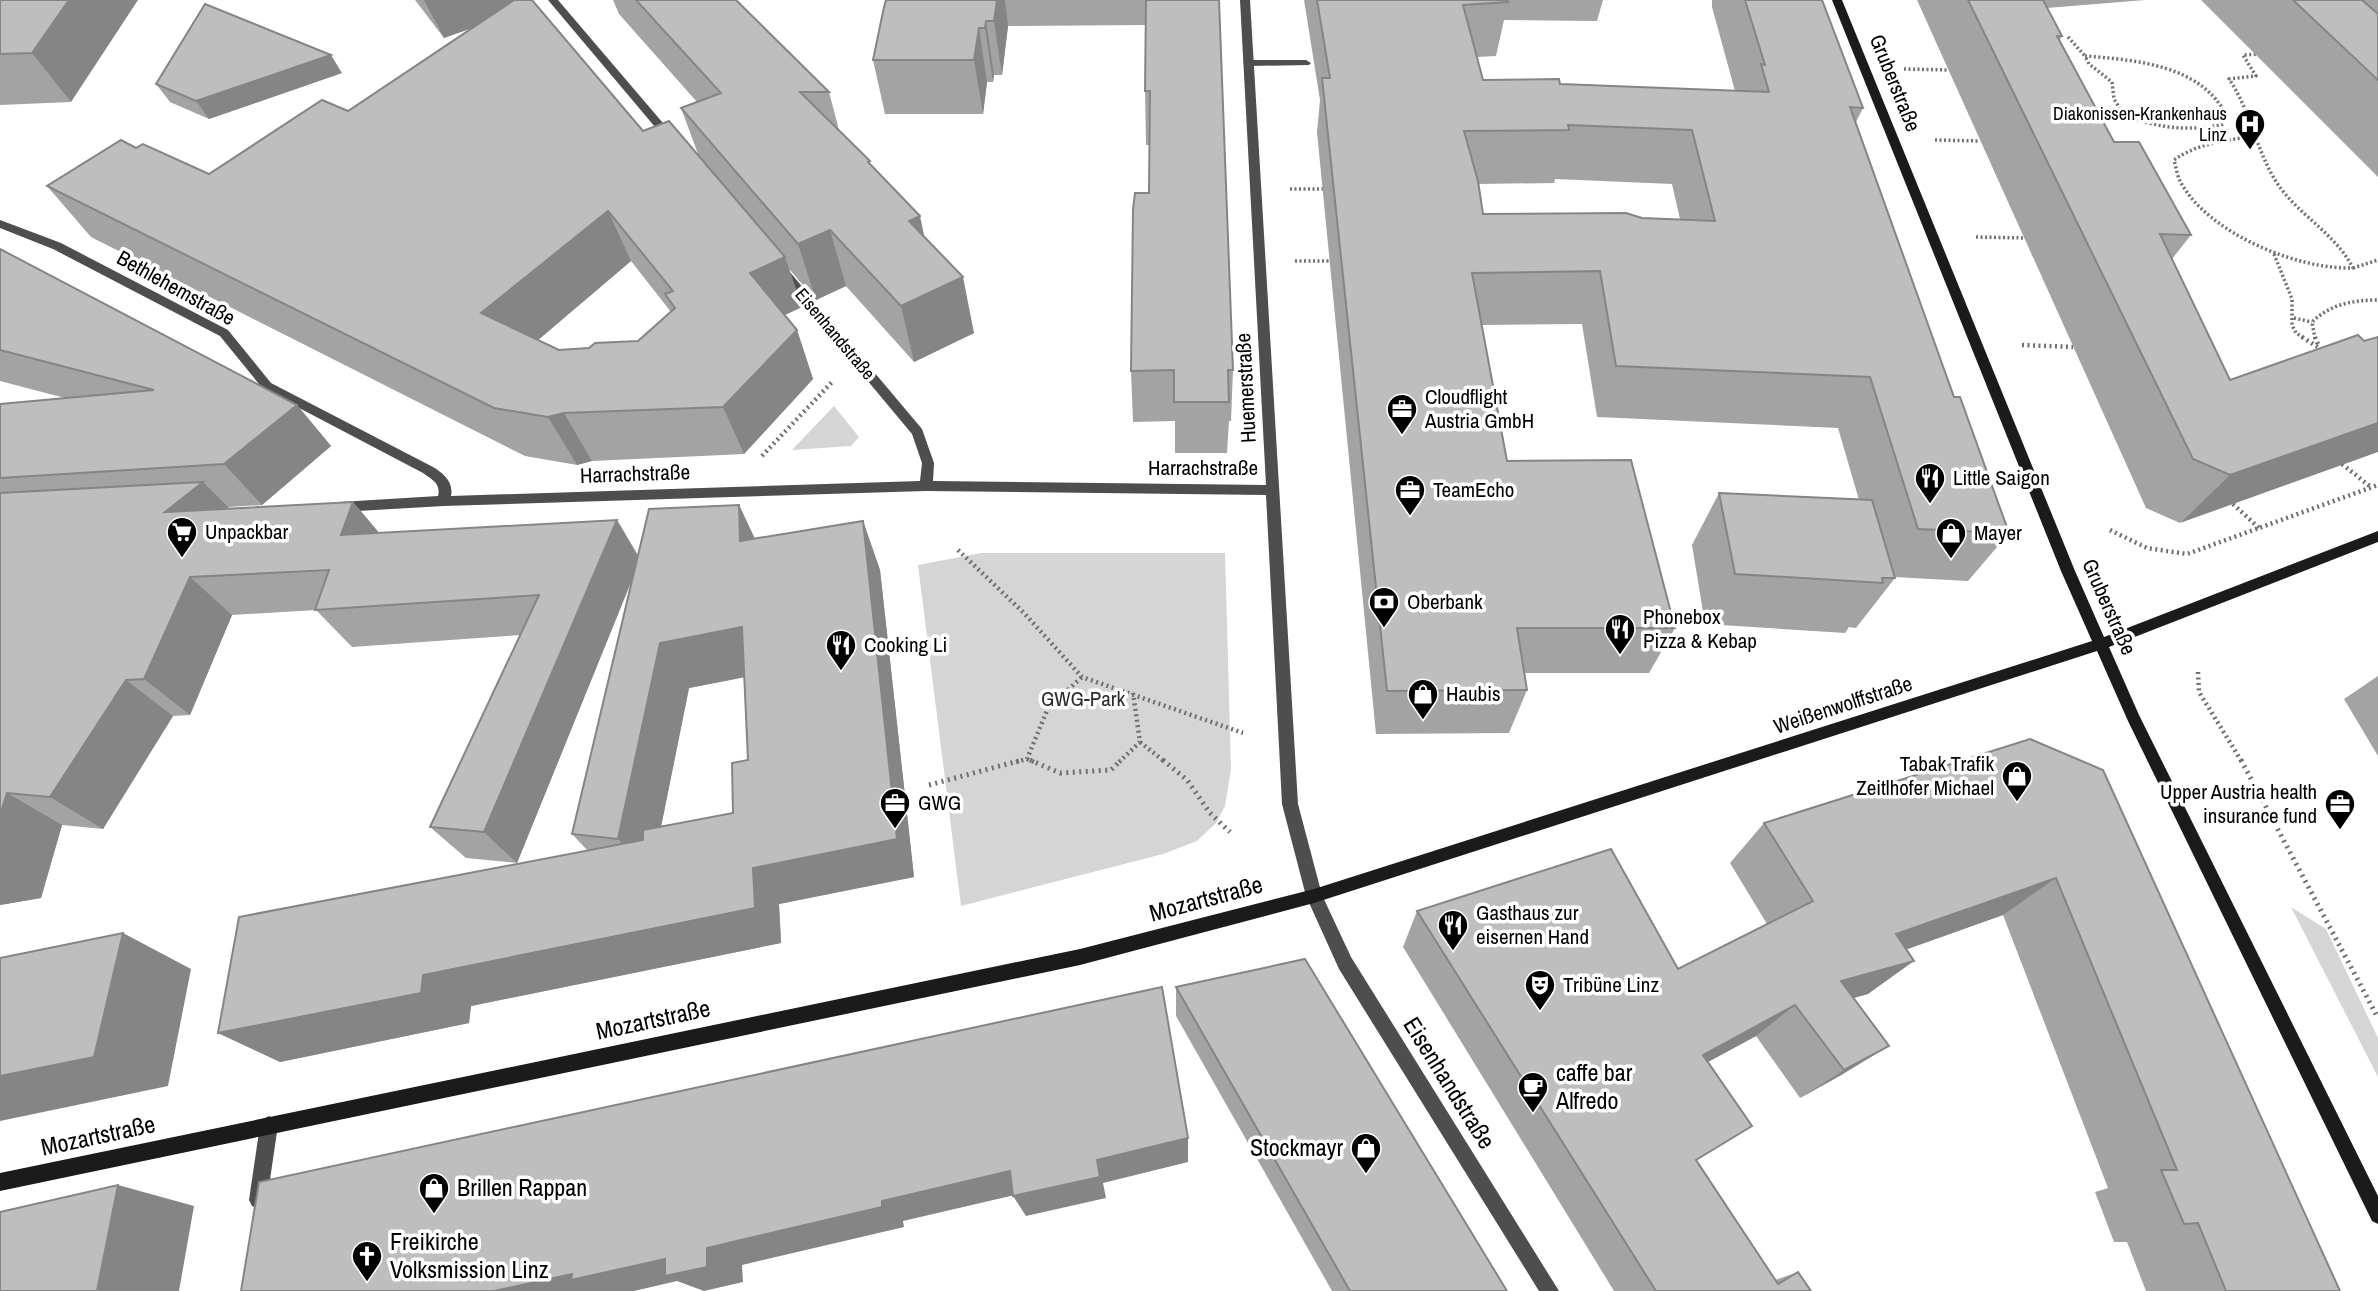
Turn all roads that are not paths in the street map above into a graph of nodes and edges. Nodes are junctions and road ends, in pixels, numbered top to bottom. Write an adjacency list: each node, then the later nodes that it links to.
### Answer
1 (553, 0): 6 (street)
2 (1245, 0): 4 (street, Huemerstraße)
3 (1837, 0): 14 (street, Gruberstraße)
4 (1248, 63): 5 (street); 10 (street, Huemerstraße)
5 (1306, 63)
6 (678, 147)
7 (0, 224): 11 (street, Bethlehemstraße)
8 (776, 263): 9 (street, Eisenhandstraße)
9 (926, 486): 10 (street, Harrachstraße); 11 (street, Harrachstraße)
10 (1273, 489): 15 (street, Huemerstraße)
11 (444, 501): 12 (street, Harrachstraße)
12 (323, 508)
13 (2378, 536): 14 (street, Weißenwolffstraße)
14 (2101, 644): 15 (street, Weißenwolffstraße); 18 (street, Gruberstraße)
15 (1314, 896): 16 (street, Mozartstraße); 20 (street, Eisenhandstraße)
16 (269, 1125): 17 (street, Mozartstraße); 19 (street)
17 (0, 1182)
18 (2378, 1215)
19 (255, 1223)
20 (1550, 1291)

